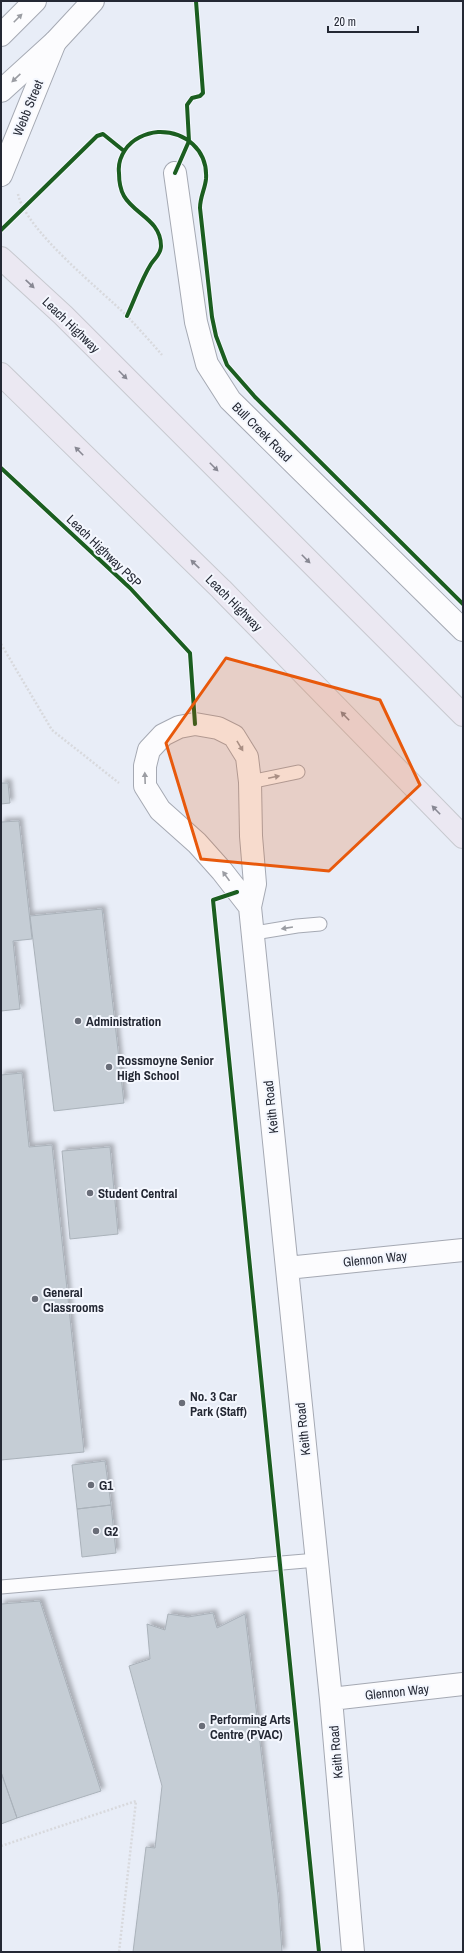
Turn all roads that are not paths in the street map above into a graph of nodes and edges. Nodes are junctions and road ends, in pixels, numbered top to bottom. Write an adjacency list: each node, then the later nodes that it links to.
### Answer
1 (35, 1): 3 (street, one-way to 1)
2 (93, 1): 4 (street, Webb Street)
3 (1, 35)
4 (55, 42): 5 (street, Webb Street, one-way to 5); 7 (street, Webb Street)
5 (1, 91)
6 (175, 173): 10 (street, Bull Creek Road)
7 (9, 181)
8 (1, 258): 11 (highway, Leach Highway, one-way to 11)
9 (1, 374): 14 (highway, Leach Highway, one-way to 9)
10 (463, 630)
11 (463, 715)
12 (298, 772): 13 (lane, one-way to 12)
13 (250, 782): 15 (street, Keith Road); 15 (street, Keith Road, one-way to 13)
14 (463, 838)
15 (250, 907): 17 (street, Keith Road)
16 (320, 924): 17 (lane, one-way to 17)
17 (254, 933): 19 (street, Keith Road)
18 (463, 1250): 19 (street, Glennon Way)
19 (287, 1268): 20 (street, Keith Road)
20 (317, 1560): 21 (lane); 23 (street, Keith Road)
21 (1, 1587)
22 (463, 1684): 23 (street, Glennon Way)
23 (331, 1699): 24 (street, Keith Road)
24 (353, 1952)

